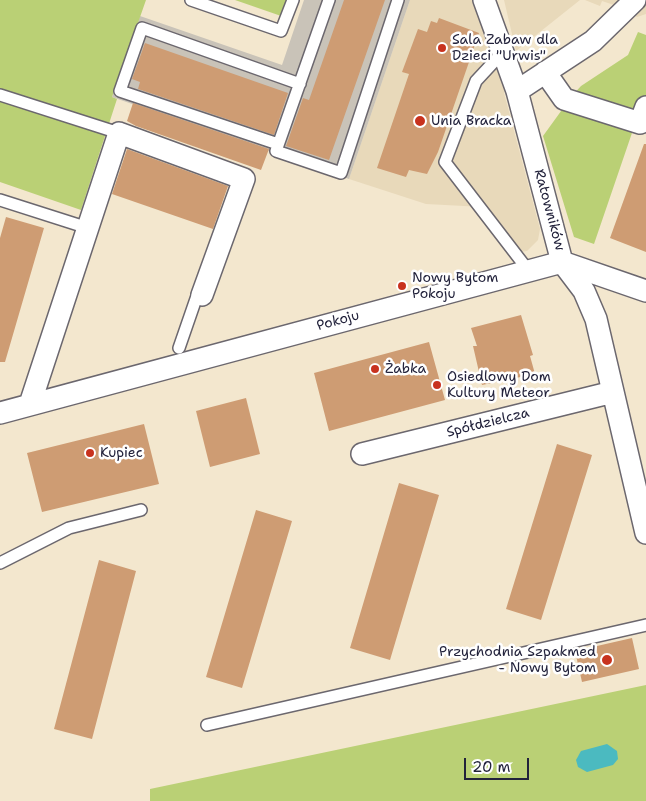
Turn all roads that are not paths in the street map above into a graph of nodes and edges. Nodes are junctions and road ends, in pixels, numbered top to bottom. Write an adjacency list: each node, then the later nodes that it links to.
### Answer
1 (192, 0): 2 (lane)
2 (293, 0)
3 (329, 0): 9 (lane)
4 (398, 0): 14 (lane)
5 (484, 0): 7 (street, Ratowników)
6 (635, 0): 8 (street)
7 (503, 52): 10 (street, Ratowników); 18 (lane)
8 (545, 72): 10 (street); 12 (street)
9 (300, 84): 14 (lane); 14 (lane)
10 (517, 91): 17 (street, Ratowników)
11 (0, 95): 13 (lane)
12 (646, 107)
13 (119, 133): 16 (street); 20 (street)
14 (278, 144)
15 (0, 200): 16 (lane)
16 (88, 228): 23 (street)
17 (562, 262): 18 (street, Pokoju); 19 (street); 22 (street, Ratowników)
18 (528, 270): 23 (street, Pokoju)
19 (646, 291)
20 (202, 295): 21 (lane)
21 (179, 348)
22 (613, 392): 25 (street, Spółdzielcza); 27 (street, Ratowników)
23 (30, 404): 24 (street, Pokoju)
24 (0, 413)
25 (362, 454)
26 (141, 510): 28 (lane)
27 (646, 533)
28 (0, 562)
29 (646, 624): 30 (lane)
30 (207, 726)

